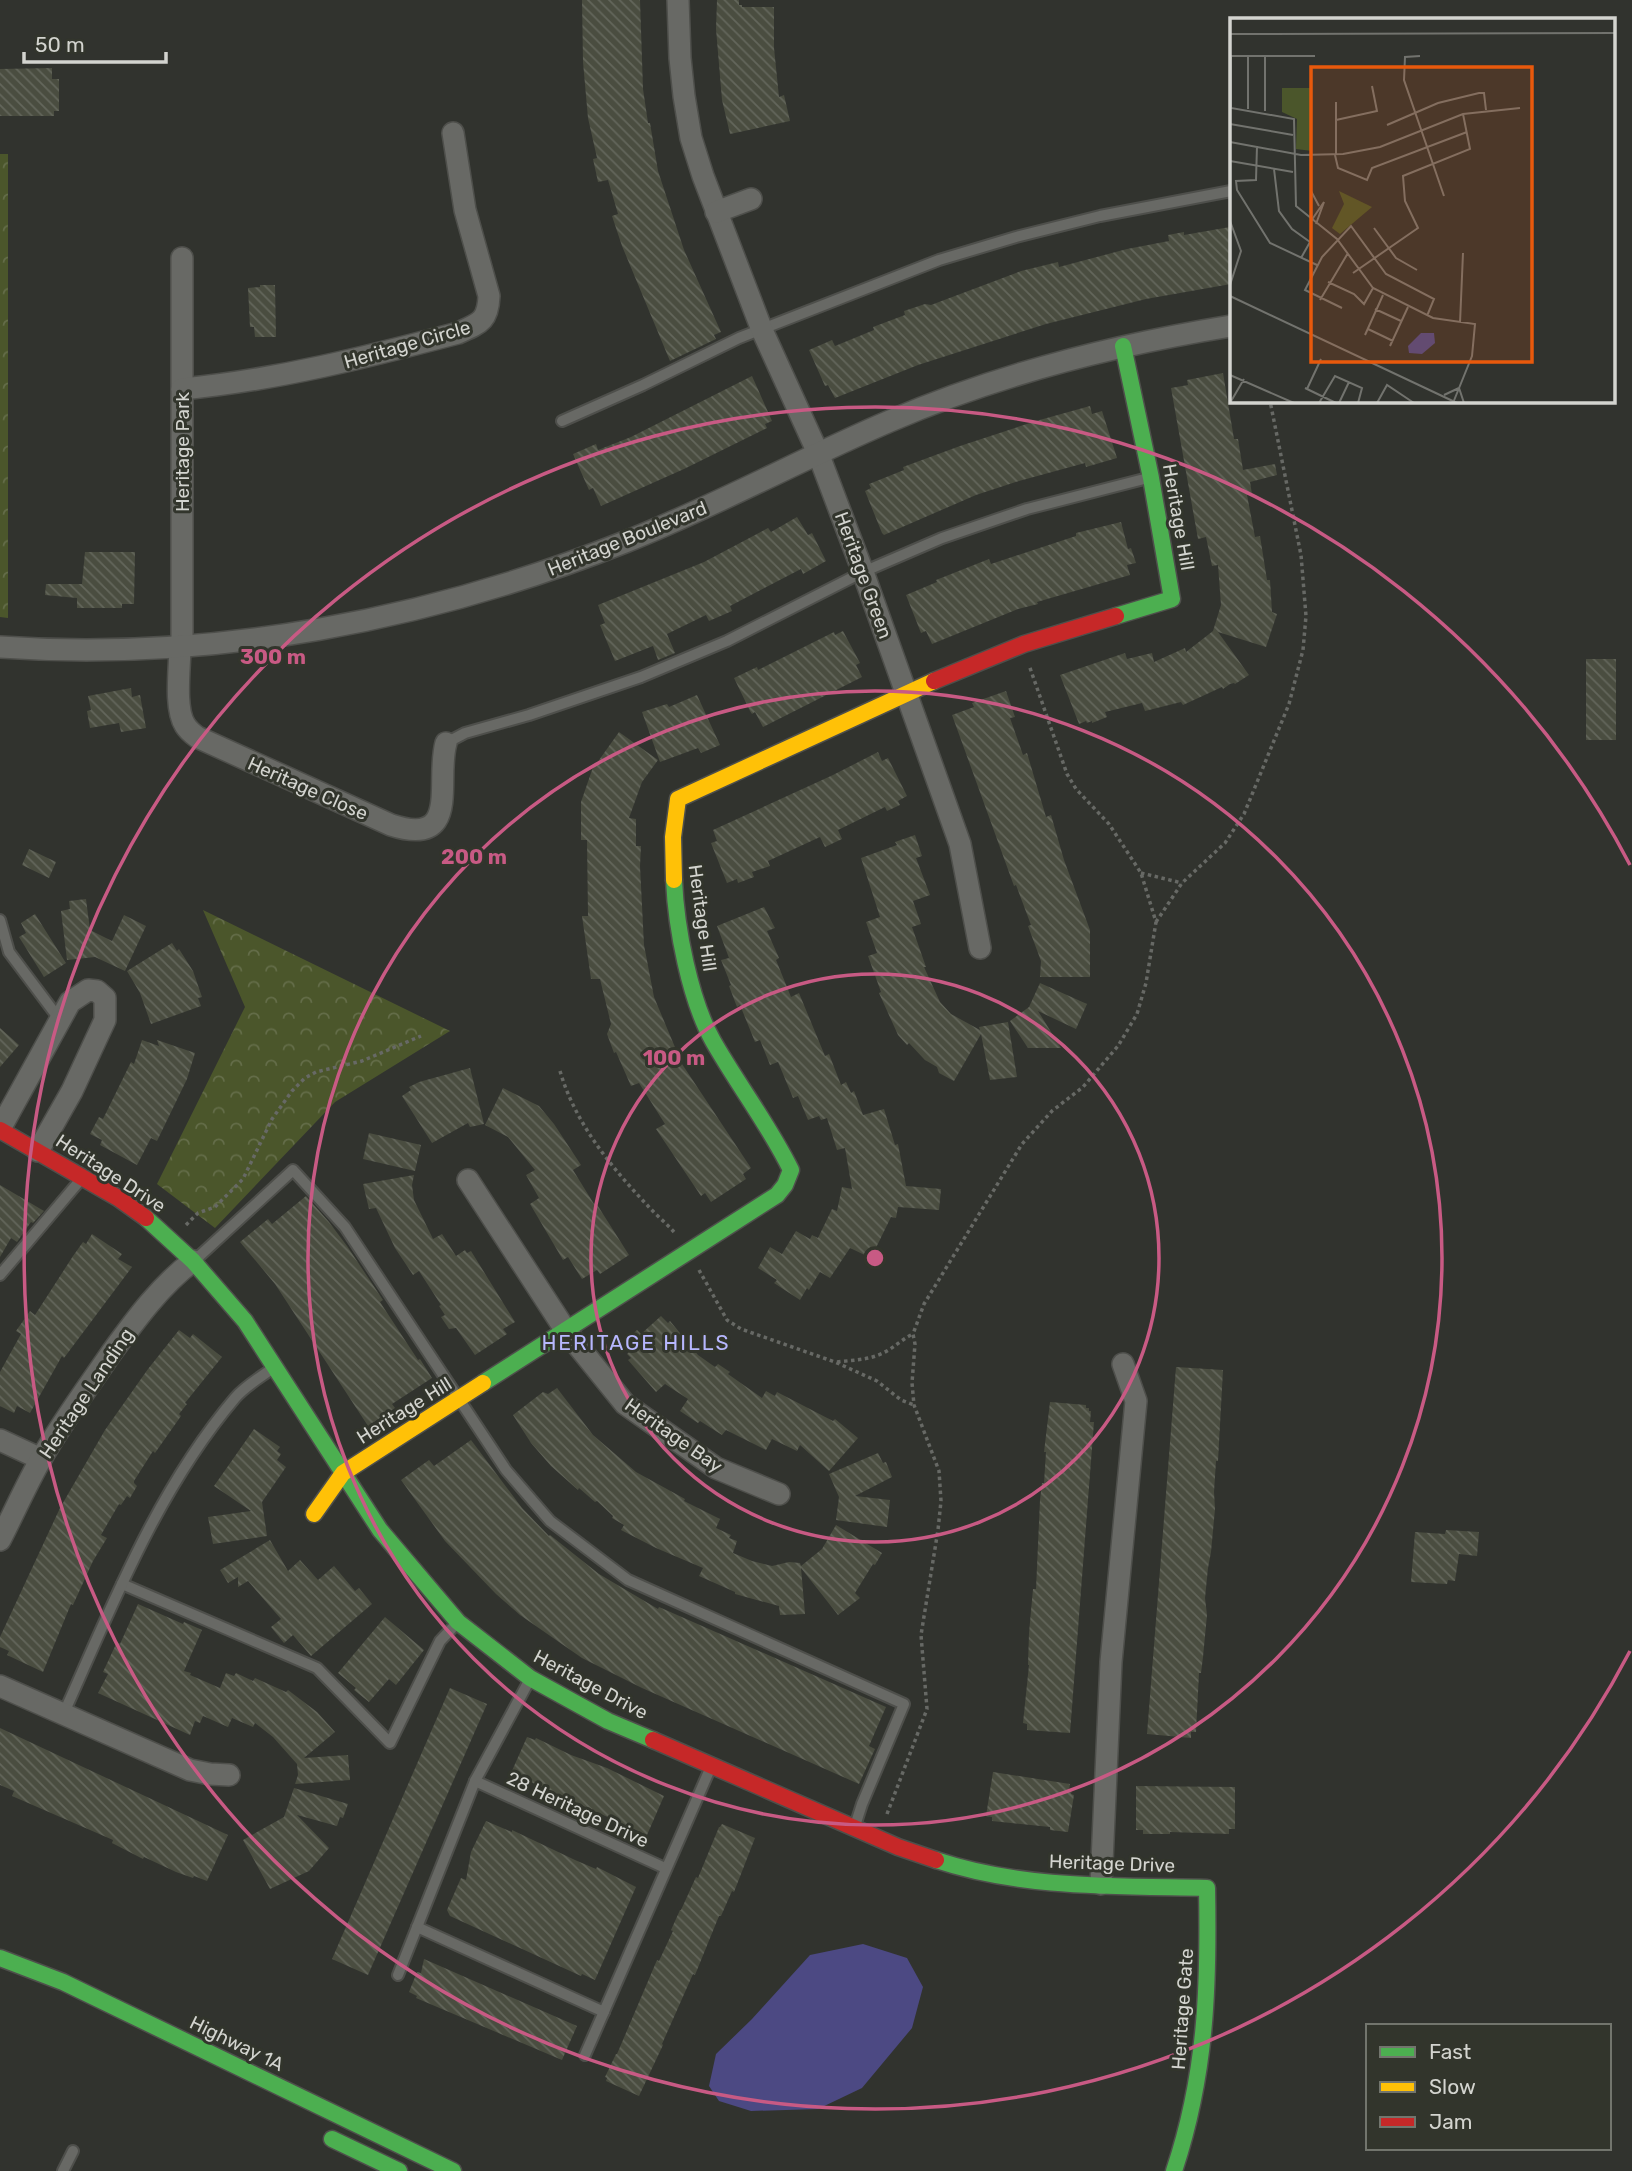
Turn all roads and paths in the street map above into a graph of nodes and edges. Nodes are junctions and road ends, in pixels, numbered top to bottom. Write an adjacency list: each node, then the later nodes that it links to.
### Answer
1 (678, 0): 5 (street, Heritage Green)
2 (453, 133): 10 (street, Heritage Circle)
3 (1230, 191): 8 (lane)
4 (751, 199): 5 (street)
5 (716, 212): 8 (street, Heritage Green)
6 (182, 258): 10 (street, Heritage Park)
7 (1230, 326): 9 (street, Heritage Boulevard)
8 (762, 330): 12 (lane); 13 (street, Heritage Green)
9 (1123, 346): 13 (street, Heritage Boulevard); 14 (street, Heritage Hill)
10 (182, 389): 16 (street, Heritage Park)
11 (1270, 402): 22 (path)
12 (562, 421)
13 (818, 453): 15 (street, Heritage Green); 16 (street, Heritage Boulevard)
14 (1151, 478): 15 (lane); 19 (street, Heritage Hill)
15 (863, 572): 19 (street, Heritage Green); 20 (lane)
16 (181, 646): 17 (street, Heritage Boulevard); 20 (street, Heritage Close)
17 (0, 647)
18 (1027, 660): 21 (path)
19 (907, 693): 25 (street, Heritage Green); 40 (street, Heritage Hill)
20 (446, 743)
21 (1141, 873): 22 (path); 24 (path)
22 (1182, 883): 24 (path)
23 (0, 920): 26 (lane)
24 (1156, 922): 41 (path)
25 (980, 948)
26 (60, 1020): 31 (street); 32 (street)
27 (421, 1036): 29 (path)
28 (333, 1062): 29 (path)
29 (335, 1068): 35 (path)
30 (560, 1071): 36 (path)
31 (0, 1129): 32 (street, Heritage Drive)
32 (38, 1151): 33 (street, Heritage Drive)
33 (82, 1177): 37 (street, Heritage Drive); 39 (lane)
34 (468, 1180): 40 (street, Heritage Bay)
35 (185, 1227)
36 (680, 1239)
37 (193, 1261): 44 (street, Heritage Drive); 45 (lane); 48 (street, Heritage Landing)
38 (696, 1265): 42 (path)
39 (0, 1275)
40 (566, 1331): 45 (street, Heritage Hill); 50 (street, Heritage Bay)
41 (913, 1334): 42 (path); 46 (path)
42 (835, 1362): 46 (path)
43 (1122, 1364): 64 (street)
44 (274, 1367): 49 (street, Heritage Drive); 53 (lane)
45 (460, 1399): 49 (street, Heritage Hill); 62 (lane)
46 (914, 1405): 61 (path)
47 (0, 1440): 48 (street)
48 (41, 1458): 52 (street, Heritage Landing)
49 (343, 1473): 51 (street, Heritage Hill); 54 (street, Heritage Drive)
50 (779, 1494)
51 (313, 1514)
52 (0, 1540)
53 (122, 1584): 54 (lane); 57 (lane)
54 (458, 1622): 55 (street, Heritage Drive)
55 (530, 1678): 58 (street, Heritage Drive); 60 (lane, 28 Heritage Drive)
56 (0, 1686): 57 (street)
57 (63, 1715): 59 (street)
58 (712, 1766): 62 (street, Heritage Drive); 63 (lane, 28 Heritage Drive)
59 (229, 1775)
60 (475, 1781): 63 (lane, 28 Heritage Drive); 66 (lane, 28 Heritage Drive)
61 (887, 1814)
62 (854, 1829): 64 (street, Heritage Drive)
63 (665, 1868): 70 (lane, 28 Heritage Drive)
64 (1101, 1884): 65 (street, Heritage Drive)
65 (1207, 1888): 77 (street, Heritage Gate)
66 (417, 1927): 68 (lane, 28 Heritage Drive); 70 (lane)
67 (0, 1960): 69 (street, Highway 1A); 76 (street, Highway 1A)
68 (398, 1975)
69 (57, 1998)
70 (604, 2012): 71 (lane, 28 Heritage Drive)
71 (585, 2055)
72 (312, 2129): 75 (street)
73 (73, 2151): 74 (lane)
74 (63, 2171)
75 (399, 2171)
76 (453, 2171)
77 (1174, 2171)

